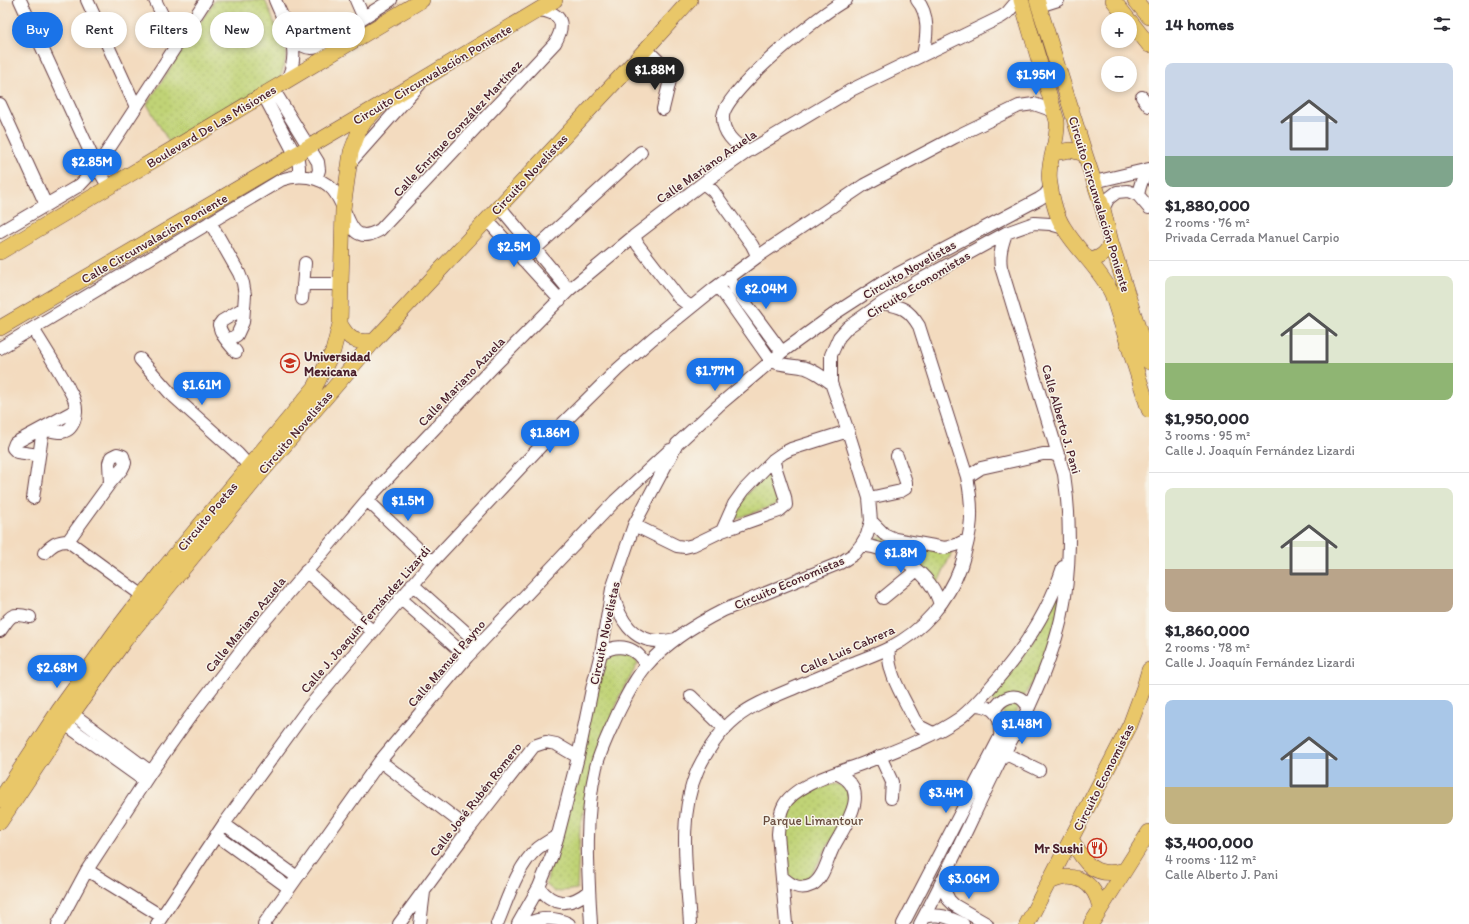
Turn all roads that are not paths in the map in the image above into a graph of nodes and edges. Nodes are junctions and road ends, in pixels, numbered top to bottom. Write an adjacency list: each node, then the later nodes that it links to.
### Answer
1 (20, 0): 45 (street)
2 (87, 0): 36 (street)
3 (155, 0): 19 (street)
4 (206, 0): 20 (street)
5 (275, 0): 21 (street)
6 (356, 0): 22 (street)
7 (391, 0): 24 (street)
8 (422, 0): 32 (main road, Boulevard De Las Misiones)
9 (555, 0): 18 (main road, Circuito Circunvalación Poniente)
10 (690, 0): 29 (main road, Circuito Novelistas)
11 (846, 0): 41 (street)
12 (917, 0): 30 (street)
13 (1018, 0): 30 (street, Calle Mariano Azuela)
14 (1021, 0): 38 (main road)
15 (1058, 0): 17 (street)
16 (1113, 2): 23 (main road)
17 (1038, 3): 43 (main road, Circuito Circunvalación Poniente)
18 (539, 10): 31 (main road, Circuito Circunvalación Poniente); 58 (street, Calle Enrique González Martínez)
19 (161, 12)
20 (198, 12)
21 (280, 12)
22 (361, 12)
23 (1122, 12)
24 (365, 15)
25 (1137, 30): 26 (main road)
26 (1149, 45)
27 (175, 48): 36 (street)
28 (294, 48): 32 (street)
29 (646, 49): 37 (street); 56 (main road, Circuito Novelistas)
30 (923, 55): 41 (street, Calle Mariano Azuela)
31 (426, 77): 35 (main road, Circuito Circunvalación Poniente); 44 (street)
32 (286, 81): 33 (main road, Boulevard De Las Misiones)
33 (269, 92): 39 (street); 51 (main road, Boulevard De Las Misiones)
34 (0, 104): 55 (street)
35 (380, 105): 39 (main road, Circuito Circunvalación Poniente); 44 (main road, Circuito Poetas)
36 (136, 107): 45 (street)
37 (663, 109)
38 (1054, 111): 42 (main road); 70 (street, Calle J. Joaquín Fernández Lizardi)
39 (301, 151): 47 (street); 48 (street); 85 (main road, Calle Circunvalación Poniente)
40 (640, 152): 68 (street)
41 (747, 152): 50 (street, Calle Mariano Azuela)
42 (1053, 153): 43 (main road); 52 (main road)
43 (1085, 154): 49 (main road, Circuito Circunvalación Poniente)
44 (349, 164): 58 (main road, Circuito Poetas)
45 (97, 167): 51 (street); 55 (street)
46 (1149, 170): 49 (street); 53 (street)
47 (299, 176): 48 (street, Circuito Poetas); 61 (street, Circuito Poetas)
48 (316, 179): 58 (street, Circuito Poetas)
49 (1094, 182): 59 (main road, Circuito Circunvalación Poniente)
50 (702, 184): 66 (street, Calle Mariano Azuela); 70 (street)
51 (108, 186): 69 (main road, Boulevard De Las Misiones)
52 (1050, 187): 54 (street, Circuito Novelistas); 63 (main road)
53 (1138, 195): 57 (street); 59 (street)
54 (1032, 203): 62 (street); 91 (street, Circuito Novelistas)
55 (46, 205): 64 (street)
56 (499, 206): 60 (main road, Circuito Novelistas); 68 (street)
57 (1149, 208)
58 (343, 209): 76 (main road, Circuito Poetas)
59 (1104, 209): 67 (main road, Circuito Circunvalación Poniente)
60 (487, 220): 71 (street); 88 (main road, Circuito Novelistas)
61 (210, 222): 83 (street); 86 (street, Circuito Poetas)
62 (1039, 223): 63 (street, Circuito Economistas); 65 (street, Circuito Economistas)
63 (1064, 228): 72 (main road)
64 (0, 232)
65 (1006, 233): 81 (street, Circuito Economistas); 104 (street, Calle Alberto J. Pani)
66 (634, 236): 78 (street, Calle Mariano Azuela); 82 (street)
67 (1111, 242): 72 (main road); 95 (main road, Circuito Circunvalación Poniente)
68 (535, 249): 71 (street); 78 (street)
69 (0, 252)
70 (757, 257): 74 (street, Calle J. Joaquín Fernández Lizardi)
71 (524, 260): 80 (street)
72 (1090, 260): 98 (main road)
73 (305, 263): 75 (street)
74 (730, 276): 77 (street, Calle J. Joaquín Fernández Lizardi); 91 (street)
75 (303, 284): 76 (street); 79 (street)
76 (342, 284): 84 (main road, Circuito Poetas)
77 (715, 288): 82 (street, Calle J. Joaquín Fernández Lizardi); 93 (street)
78 (569, 290): 80 (street, Calle Mariano Azuela)
79 (302, 299)
80 (560, 300): 111 (street, Calle Mariano Azuela)
81 (882, 303): 97 (street, Circuito Economistas); 108 (street, Calle Luis Cabrera)
82 (691, 307): 120 (street, Calle J. Joaquín Fernández Lizardi)
83 (244, 308): 87 (street); 87 (street)
84 (340, 324): 88 (main road); 96 (main road, Circuito Poetas)
85 (0, 328)
86 (33, 328): 89 (street, Circuito Poetas); 99 (street)
87 (227, 341): 90 (street)
88 (374, 341): 94 (main road, Circuito Novelistas)
89 (1, 345)
90 (236, 352)
91 (782, 352): 93 (street, Circuito Novelistas)
92 (140, 359): 107 (street)
93 (771, 361): 97 (street); 101 (street, Circuito Novelistas)
94 (355, 362): 96 (main road); 143 (main road, Circuito Novelistas)
95 (1149, 362)
96 (328, 363): 107 (main road, Circuito Poetas)
97 (831, 383): 100 (street, Circuito Economistas)
98 (1149, 410)
99 (43, 429): 102 (street); 102 (street)
100 (848, 431): 105 (street); 110 (street, Circuito Economistas)
101 (677, 444): 113 (street, Circuito Novelistas); 133 (street, Calle Manuel Payno)
102 (39, 455): 109 (street)
103 (898, 456): 110 (street)
104 (1060, 457): 108 (street); 118 (street, Calle Alberto J. Pani)
105 (773, 460): 114 (street); 114 (street)
106 (125, 462): 116 (street)
107 (249, 466): 125 (main road, Circuito Poetas)
108 (967, 477): 115 (street, Calle Luis Cabrera)
109 (34, 498)
110 (869, 498): 112 (street, Circuito Economistas)
111 (367, 500): 120 (street); 122 (street, Calle Mariano Azuela)
112 (871, 520): 115 (street); 117 (street, Circuito Economistas)
113 (634, 525): 114 (street); 124 (street, Circuito Novelistas)
114 (722, 531)
115 (968, 539): 128 (street, Calle Luis Cabrera)
116 (64, 541): 119 (street); 125 (street)
117 (861, 545): 121 (street); 132 (street, Circuito Economistas)
118 (1068, 548): 140 (street); 141 (street, Calle Alberto J. Pani)
119 (44, 553)
120 (432, 562): 123 (street, Calle J. Joaquín Fernández Lizardi)
121 (917, 570): 127 (street); 128 (street)
122 (306, 571): 131 (street); 152 (street, Calle Mariano Azuela)
123 (412, 584): 126 (street, Calle J. Joaquín Fernández Lizardi); 133 (street)
124 (612, 589): 132 (street); 135 (street, Circuito Novelistas)
125 (142, 596): 153 (main road, Circuito Poetas)
126 (400, 598): 131 (street, Calle J. Joaquín Fernández Lizardi); 136 (street)
127 (883, 598)
128 (940, 605): 134 (street, Calle Luis Cabrera)
129 (30, 617): 130 (street)
130 (0, 631)
131 (372, 631): 156 (street, Calle J. Joaquín Fernández Lizardi)
132 (676, 639): 137 (street, Circuito Economistas)
133 (479, 644): 136 (street, Calle Manuel Payno)
134 (889, 648): 144 (street, Calle Luis Cabrera); 145 (street)
135 (601, 653): 137 (street); 148 (street, Circuito Novelistas)
136 (467, 656): 149 (street, Calle Manuel Payno)
137 (646, 666): 171 (street, Circuito Economistas)
138 (1149, 670): 161 (main road, Circuito Economistas)
139 (691, 696): 144 (street)
140 (975, 705): 142 (street); 145 (street)
141 (1028, 707): 142 (street); 146 (street, Calle Alberto J. Pani)
142 (995, 712): 186 (street)
143 (69, 719): 152 (street); 155 (main road, Circuito Novelistas)
144 (725, 728): 184 (street, Calle Luis Cabrera)
145 (933, 733): 147 (street)
146 (1004, 753): 150 (street); 167 (street, Calle Alberto J. Pani)
147 (880, 756): 151 (street); 154 (street)
148 (578, 757): 157 (street, Calle José Rubén Romero); 160 (street, Circuito Novelistas)
149 (380, 761): 157 (street); 164 (street, Calle Manuel Payno)
150 (1039, 770)
151 (838, 774): 165 (street); 165 (street)
152 (148, 776): 162 (street, Calle Mariano Azuela)
153 (1, 796)
154 (891, 798)
155 (0, 822)
156 (224, 824): 159 (street, Calle J. Joaquín Fernández Lizardi); 164 (street)
157 (469, 829): 170 (street, Calle José Rubén Romero)
158 (1149, 832): 163 (main road)
159 (216, 835): 169 (street); 173 (street, Calle J. Joaquín Fernández Lizardi)
160 (558, 835): 168 (street, Circuito Novelistas); 179 (street)
161 (1072, 840): 163 (main road); 166 (main road, Circuito Economistas)
162 (87, 870): 173 (street); 175 (street, Calle Mariano Azuela)
163 (1125, 870): 172 (main road)
164 (297, 877): 169 (street, Calle Manuel Payno)
165 (782, 877): 185 (street)
166 (1050, 882): 172 (main road); 189 (main road, Circuito Economistas)
167 (941, 884): 174 (street, Calle Alberto J. Pani); 188 (street)
168 (539, 887): 171 (street); 180 (street, Circuito Novelistas)
169 (289, 888): 176 (street, Calle Manuel Payno)
170 (424, 889): 177 (street, Calle José Rubén Romero); 178 (street)
171 (589, 891): 183 (street, Circuito Economistas)
172 (1100, 908): 190 (main road)
173 (159, 920)
174 (922, 920): 187 (street)
175 (58, 924)
176 (264, 924)
177 (399, 924)
178 (420, 924)
179 (497, 924)
180 (518, 924)
181 (527, 924): 182 (street)
182 (569, 924)
183 (591, 924)
184 (690, 924)
185 (786, 924)
186 (903, 924)
187 (963, 924)
188 (987, 924)
189 (1027, 924)
190 (1091, 924)

